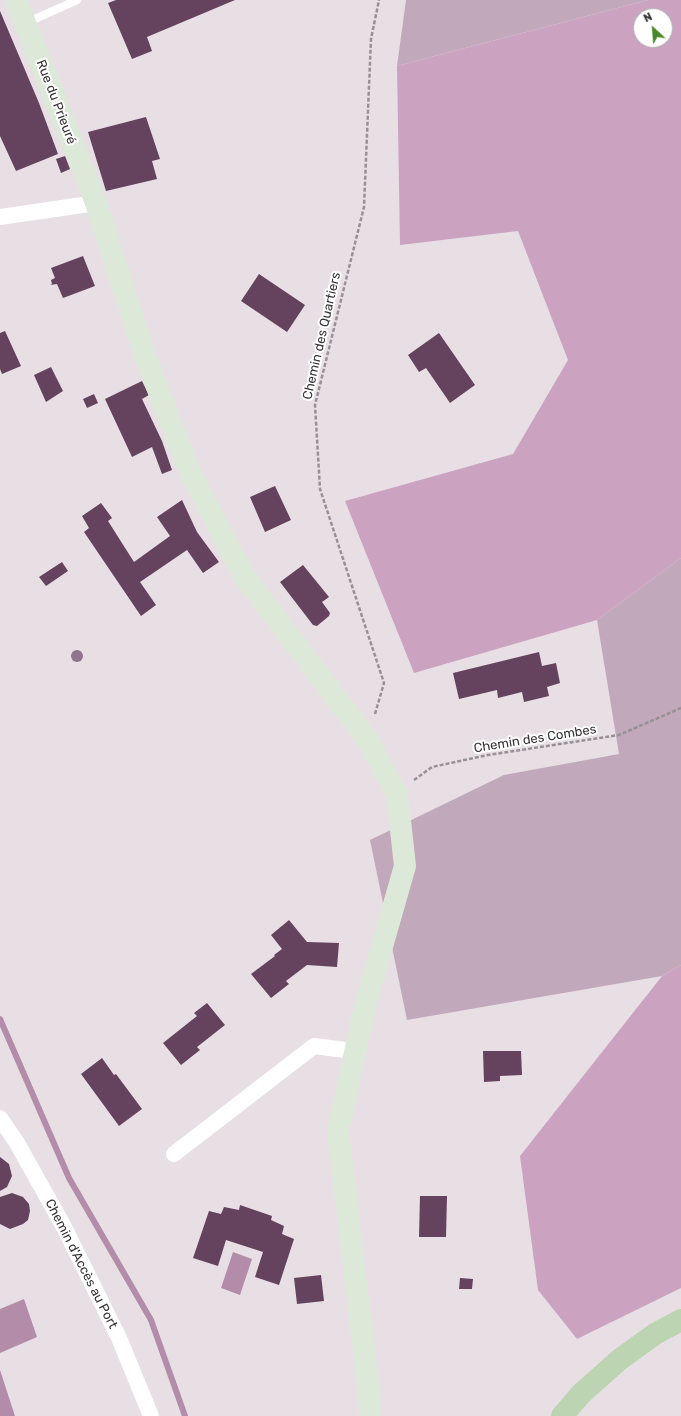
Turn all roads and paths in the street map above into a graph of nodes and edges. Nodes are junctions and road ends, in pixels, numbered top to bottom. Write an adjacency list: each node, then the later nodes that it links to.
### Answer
1 (16, 0): 4 (street, Rue du Prieuré)
2 (77, 0): 4 (lane)
3 (379, 0): 8 (path, Chemin des Quartiers)
4 (25, 24): 5 (street, Rue du Prieuré)
5 (96, 203): 6 (street); 8 (street, Rue du Prieuré)
6 (0, 217)
7 (681, 708): 9 (path, Chemin des Combes)
8 (367, 739): 9 (street, Rue du Prieuré)
9 (397, 794): 10 (street)
10 (354, 1051): 12 (street); 15 (street)
11 (0, 1118): 14 (street, Chemin d'Accès au Port)
12 (174, 1154)
13 (681, 1320): 16 (main road)
14 (151, 1416)
15 (370, 1416)
16 (562, 1416)

